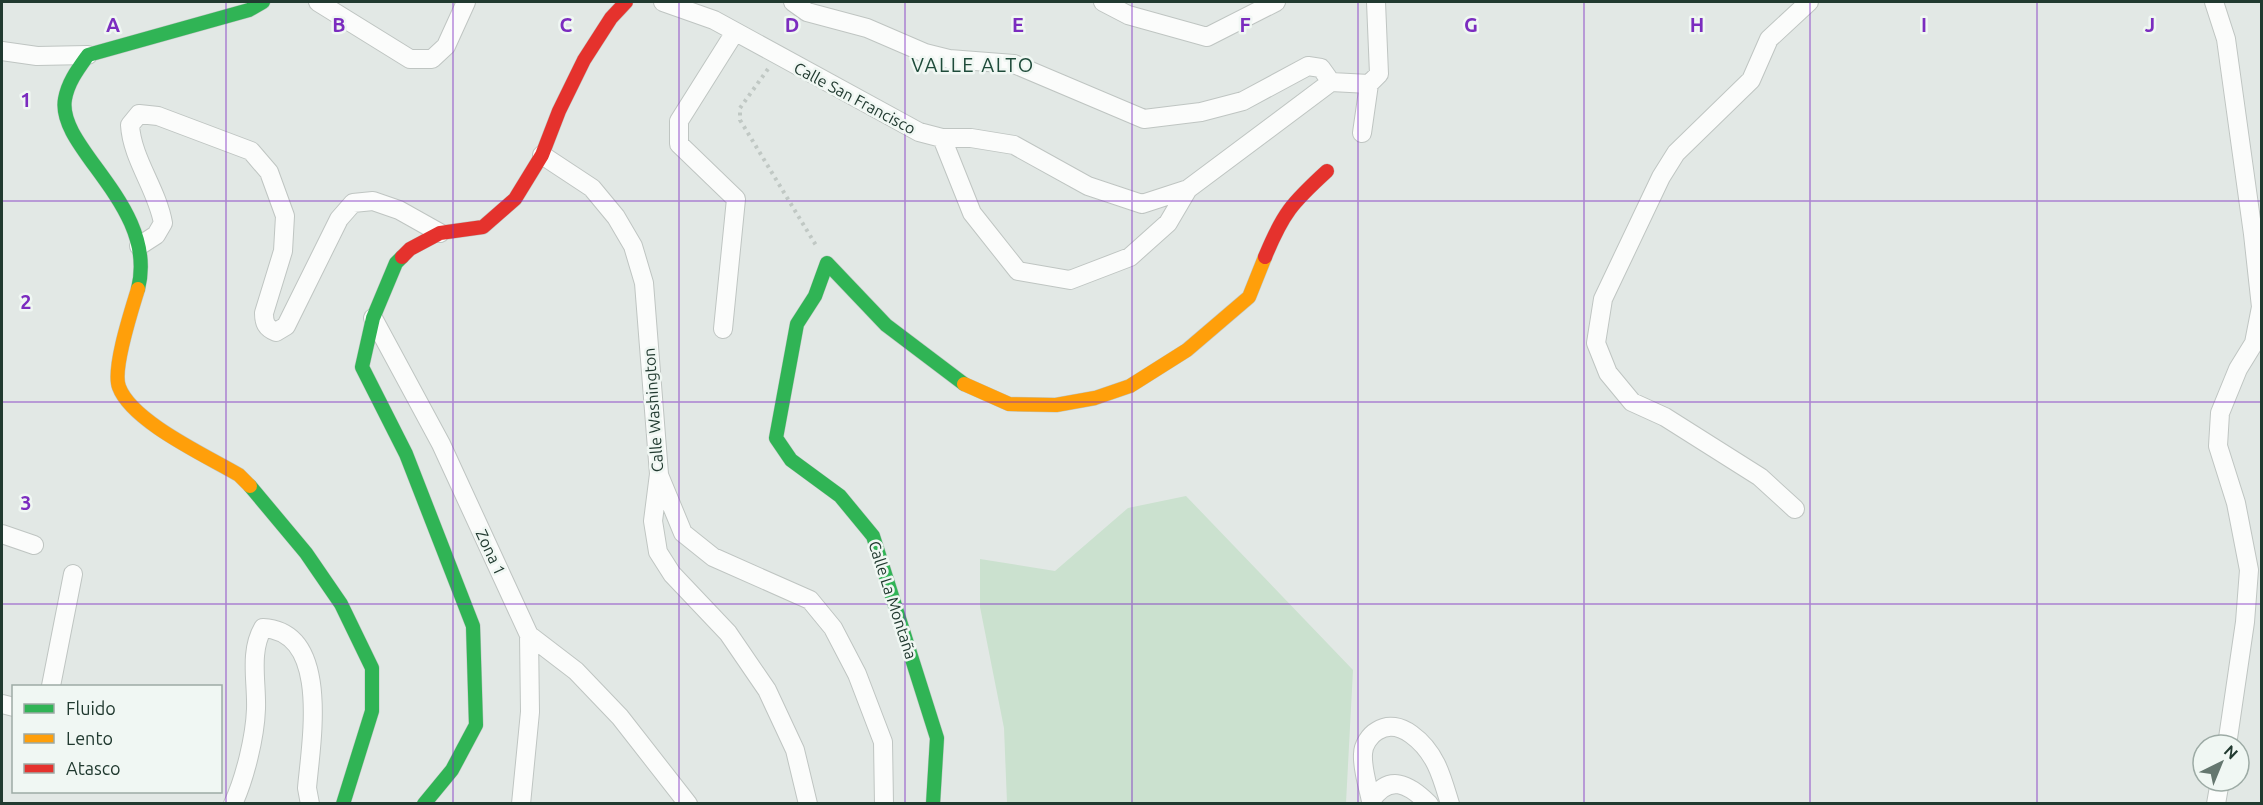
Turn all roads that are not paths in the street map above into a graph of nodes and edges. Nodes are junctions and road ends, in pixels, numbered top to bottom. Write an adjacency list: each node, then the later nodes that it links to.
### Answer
1 (264, 2): 14 (street)
2 (318, 2): 3 (street)
3 (466, 2)
4 (626, 2): 19 (street)
5 (663, 2): 12 (street, Calle San Francisco)
6 (794, 2): 15 (street)
7 (1103, 2): 8 (street)
8 (1276, 2)
9 (1376, 2): 16 (street)
10 (1809, 2): 28 (street)
11 (2214, 2): 26 (street)
12 (735, 32): 18 (street, Calle San Francisco); 25 (street)
13 (2, 51): 14 (street)
14 (88, 55): 23 (street)
15 (1331, 82): 16 (street); 21 (street, Calle San Francisco)
16 (1369, 84): 17 (street)
17 (1362, 133)
18 (942, 138): 21 (street, Calle San Francisco); 21 (street)
19 (542, 155): 22 (street); 27 (street, Calle Washington)
20 (1327, 171): 43 (street, Calle La Montaña)
21 (1188, 189)
22 (440, 233): 23 (street); 24 (street)
23 (139, 246): 37 (street)
24 (374, 318): 32 (street, Zona 1); 38 (street)
25 (723, 329)
26 (2258, 344): 34 (street)
27 (659, 474): 41 (street, Calle Washington); 42 (street)
28 (1795, 509)
29 (2, 534): 30 (street)
30 (34, 545)
31 (73, 573): 33 (street)
32 (529, 635): 39 (street, Zona 1); 40 (street)
33 (51, 685)
34 (2229, 733)
35 (233, 804): 36 (street)
36 (310, 804)
37 (343, 804)
38 (424, 804)
39 (521, 804)
40 (688, 804)
41 (808, 804)
42 (884, 804)
43 (933, 804)
44 (1429, 804): 45 (street)
45 (1450, 804)

